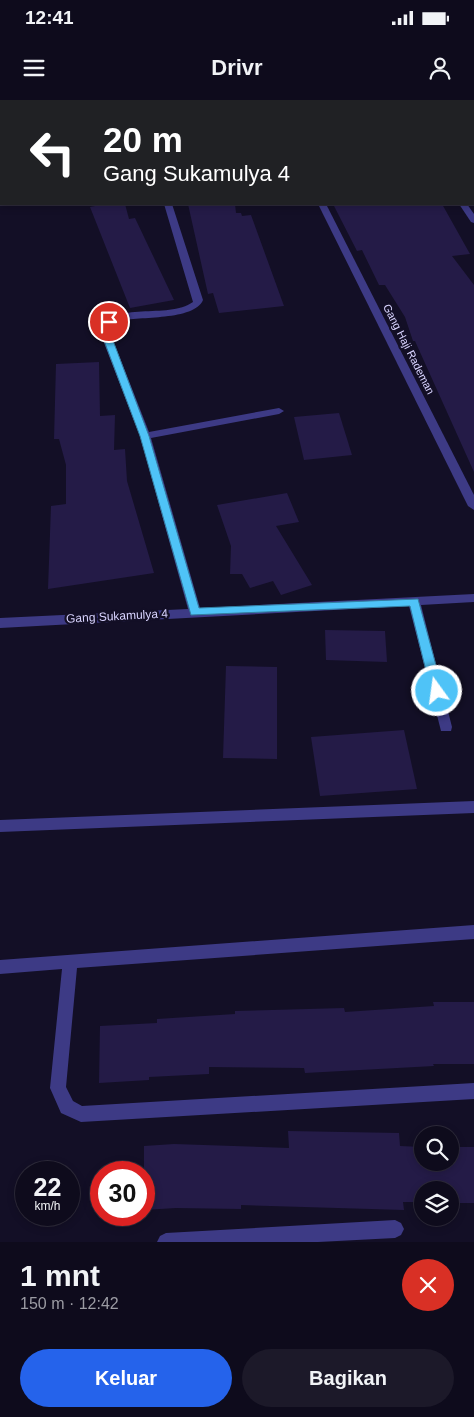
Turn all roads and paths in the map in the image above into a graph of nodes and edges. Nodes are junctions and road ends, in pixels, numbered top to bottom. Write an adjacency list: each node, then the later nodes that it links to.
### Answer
1 (168, 205): 6 (street)
2 (323, 205): 7 (street, Gang Haji Rademan)
3 (464, 205): 4 (street)
4 (474, 220)
5 (279, 411): 6 (street)
6 (144, 436): 10 (street)
7 (474, 506)
8 (474, 598): 9 (street, Gang Sukamulya 4)
9 (414, 602): 10 (street, Gang Sukamulya 4); 12 (street)
10 (195, 612): 11 (street, Gang Sukamulya 4)
11 (0, 623)
12 (446, 726)
13 (474, 806): 14 (street)
14 (0, 826)
15 (474, 932): 16 (street)
16 (70, 962): 17 (street); 18 (street)
17 (0, 967)
18 (474, 1090)
19 (395, 1229): 20 (street)
20 (166, 1242)

